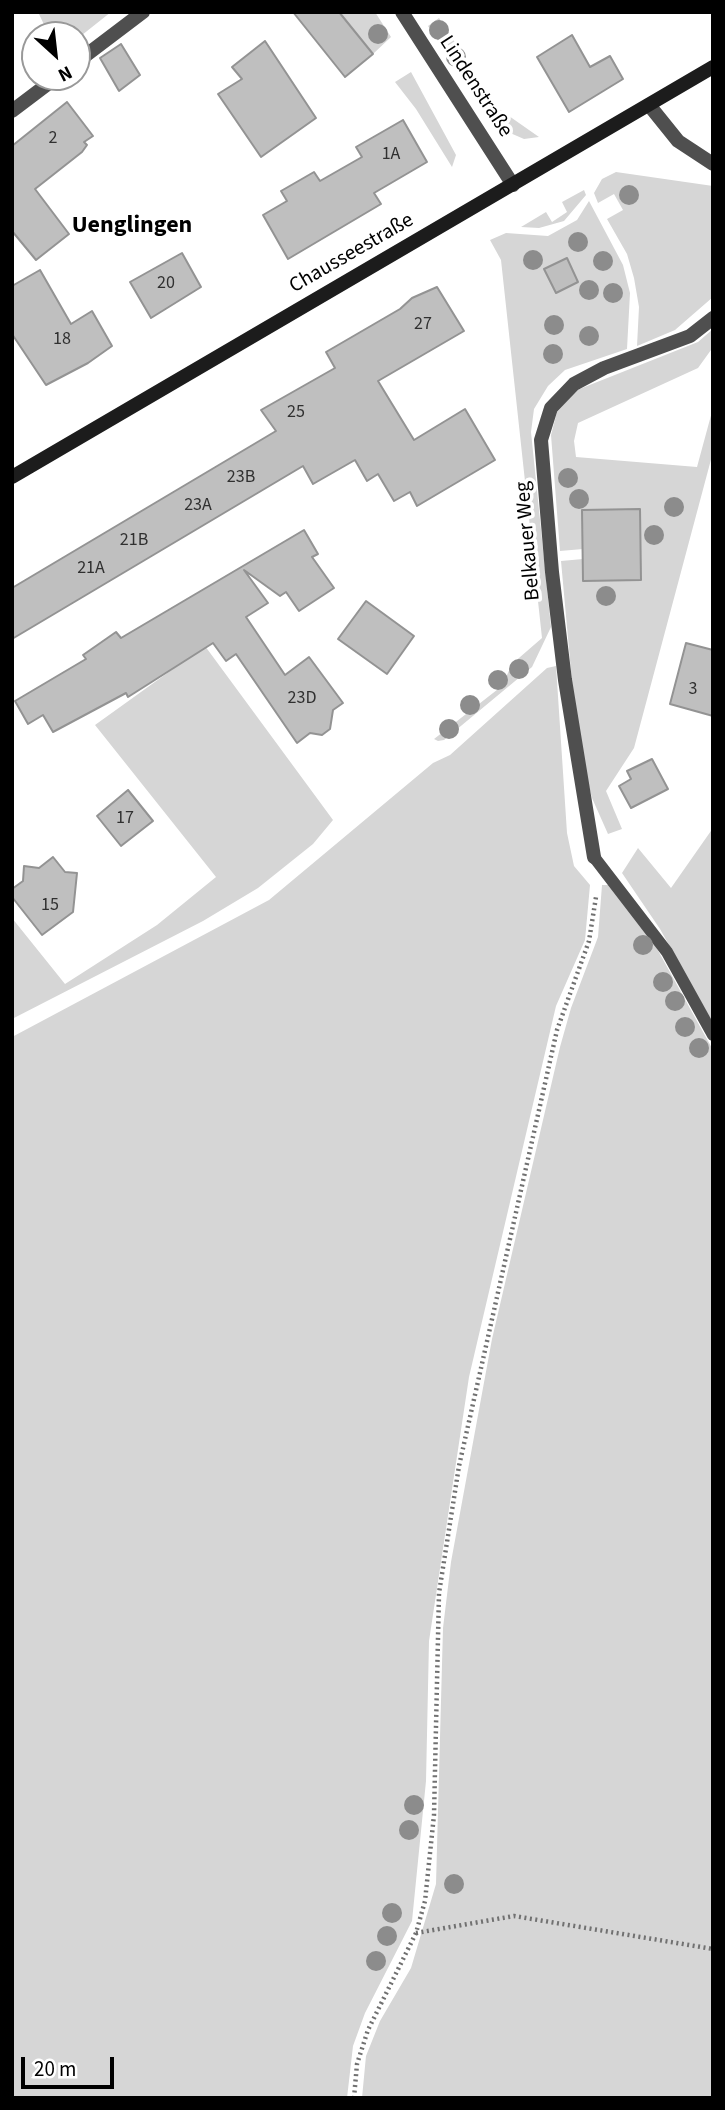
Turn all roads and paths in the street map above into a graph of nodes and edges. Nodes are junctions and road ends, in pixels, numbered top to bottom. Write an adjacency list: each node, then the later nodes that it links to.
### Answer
1 (143, 12): 3 (street)
2 (401, 12): 9 (street, Lindenstraße)
3 (91, 51)
4 (713, 67): 6 (main road, Chausseestraße)
5 (38, 91): 7 (street)
6 (649, 105): 8 (street); 9 (main road, Chausseestraße)
7 (12, 111)
8 (713, 164)
9 (513, 185): 11 (main road, Chausseestraße)
10 (713, 317): 12 (street, Belkauer Weg)
11 (12, 477)
12 (594, 857): 13 (lane); 14 (path)
13 (713, 1035)
14 (416, 1933): 15 (path); 16 (path)
15 (713, 1949)
16 (354, 2098)

